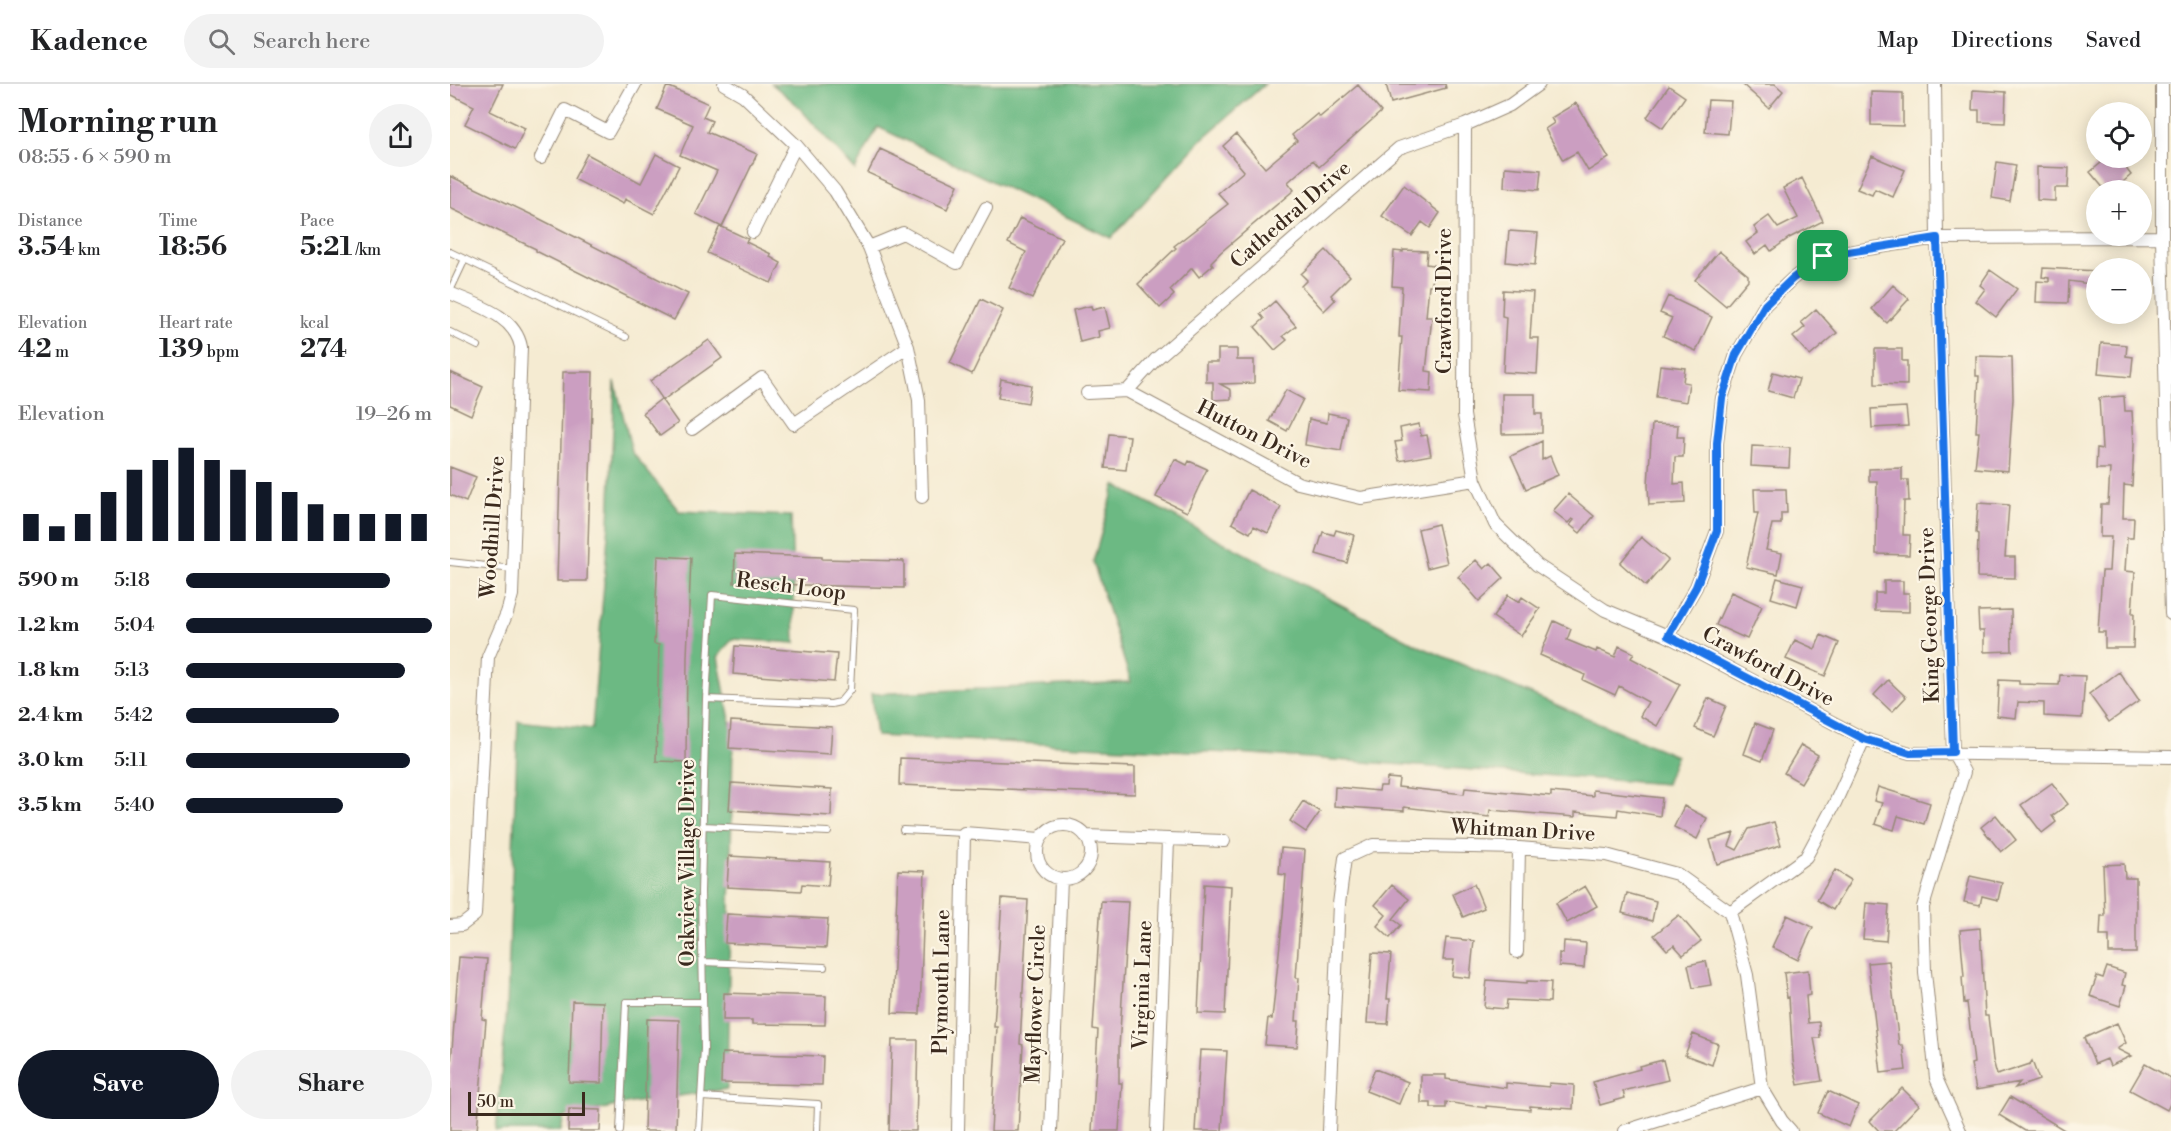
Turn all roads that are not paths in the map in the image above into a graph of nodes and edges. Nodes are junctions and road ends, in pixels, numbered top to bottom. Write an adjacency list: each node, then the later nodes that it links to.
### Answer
1 (635, 84): 8 (street)
2 (724, 84): 7 (street)
3 (1539, 84): 6 (street, Cathedral Drive)
4 (1935, 84): 12 (street, King George Drive)
5 (2162, 84): 11 (street)
6 (1465, 125): 21 (street, Cathedral Drive); 24 (street, Crawford Drive)
7 (796, 145): 10 (street); 13 (street)
8 (541, 158)
9 (986, 208): 13 (street)
10 (753, 232)
11 (2162, 237): 12 (street); 29 (street)
12 (1937, 238): 30 (street); 33 (street, King George Drive)
13 (869, 247): 20 (street)
14 (450, 252): 15 (lane)
15 (465, 259): 16 (lane); 18 (lane)
16 (450, 292): 27 (street, Woodhill Drive)
17 (450, 332): 19 (lane)
18 (626, 337)
19 (478, 346)
20 (908, 347): 23 (street); 25 (street)
21 (1128, 391): 22 (street); 24 (street, Hutton Drive)
22 (1086, 393)
23 (692, 429)
24 (1475, 480): 30 (street, Crawford Drive)
25 (922, 497)
26 (450, 561): 27 (lane)
27 (513, 569): 46 (street, Woodhill Drive)
28 (712, 595): 31 (lane, Oakview Village Drive); 31 (lane, Resch Loop)
29 (2171, 614)
30 (1668, 636): 32 (street, Crawford Drive)
31 (706, 699): 35 (lane, Oakview Village Drive)
32 (1864, 739): 33 (street, Crawford Drive); 45 (street)
33 (1953, 752): 34 (street, Crawford Drive); 62 (street, King George Drive)
34 (2171, 757)
35 (703, 826): 37 (lane); 48 (lane, Oakview Village Drive)
36 (903, 830): 38 (lane)
37 (828, 832)
38 (964, 833): 40 (street); 56 (street, Plymouth Lane)
39 (1086, 836): 40 (street); 41 (street); 44 (street)
40 (1040, 839): 44 (street)
41 (1168, 840): 42 (street); 58 (street, Virginia Lane)
42 (1224, 841)
43 (1519, 848): 45 (street, Whitman Drive); 47 (street); 59 (street, Whitman Drive)
44 (1061, 879): 57 (street, Mayflower Circle)
45 (1730, 912): 51 (street)
46 (450, 926)
47 (1517, 952)
48 (703, 962): 49 (lane); 50 (lane, Oakview Village Drive)
49 (824, 967)
50 (703, 1002): 52 (lane, Oakview Village Drive); 53 (lane)
51 (1762, 1088): 60 (street); 61 (street)
52 (701, 1097): 54 (lane, Oakview Village Drive); 55 (lane)
53 (620, 1131)
54 (699, 1131)
55 (818, 1131)
56 (958, 1131)
57 (1051, 1131)
58 (1157, 1131)
59 (1329, 1131)
60 (1625, 1131)
61 (1791, 1131)
62 (1960, 1131)

